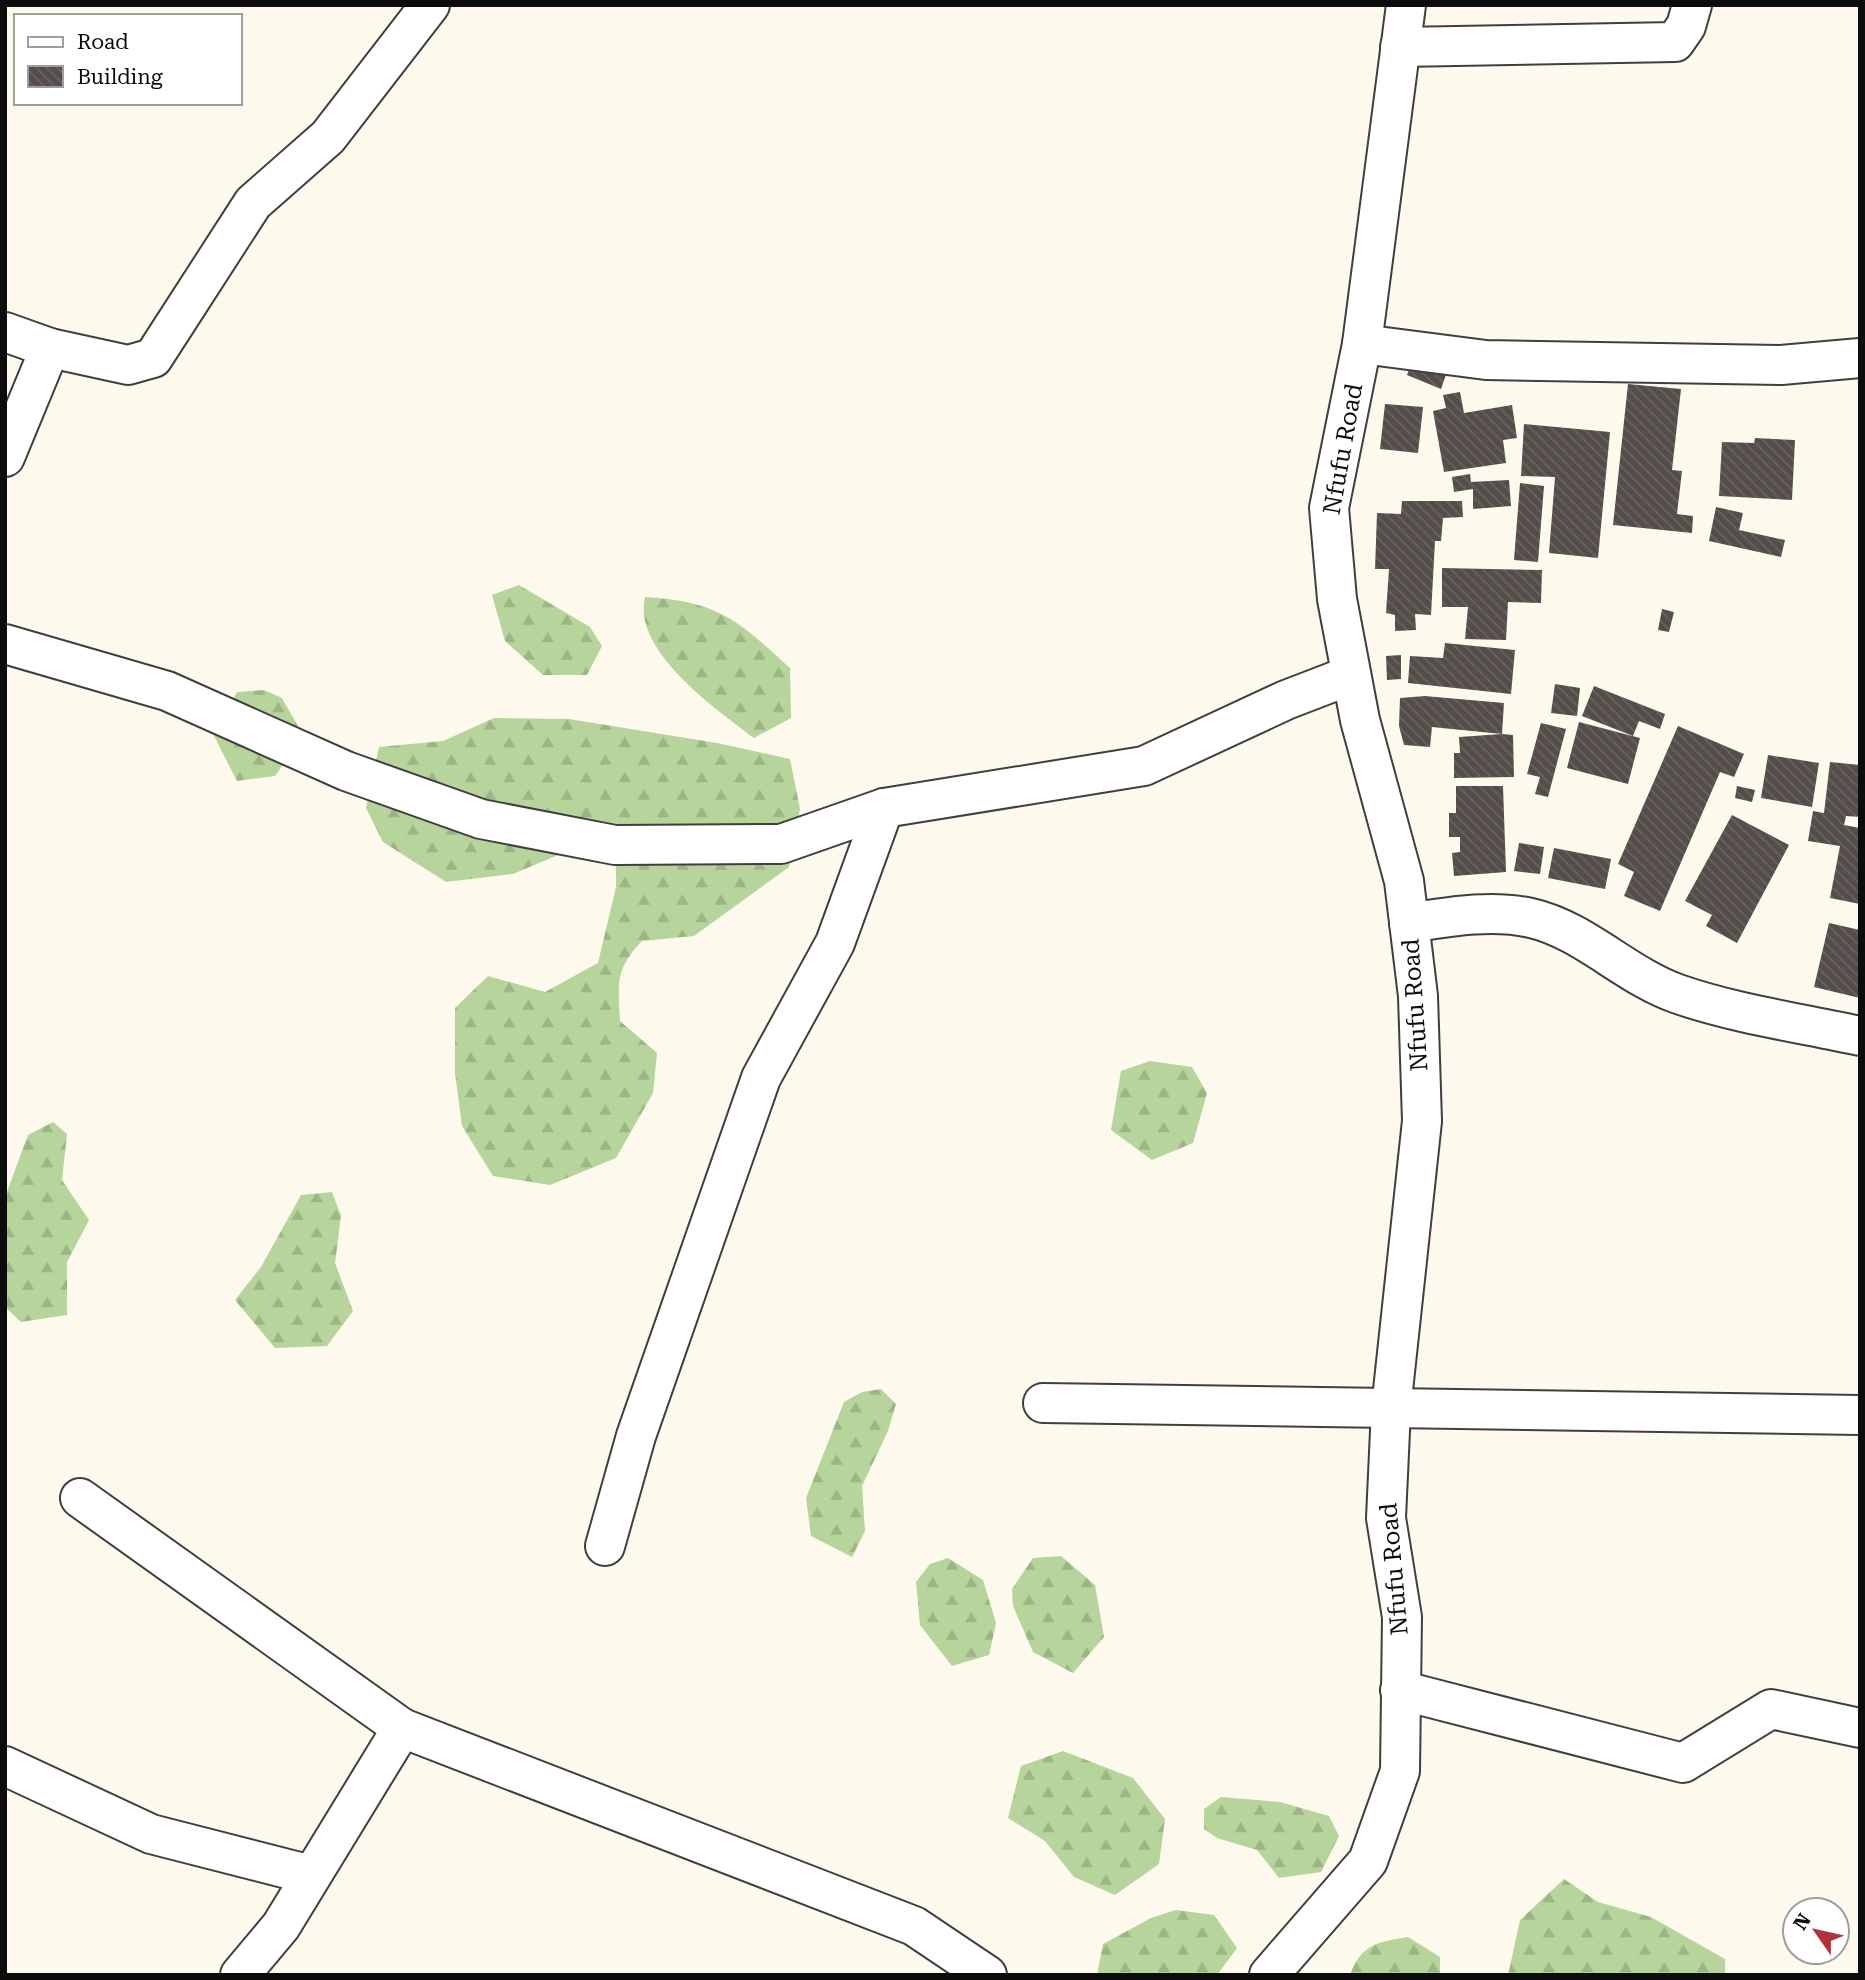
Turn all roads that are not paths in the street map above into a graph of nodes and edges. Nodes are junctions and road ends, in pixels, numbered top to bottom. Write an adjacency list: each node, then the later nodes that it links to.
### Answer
1 (430, 5): 7 (street)
2 (1406, 5): 4 (street, Nfufu Road)
3 (1692, 5): 4 (street)
4 (1400, 47): 6 (street, Nfufu Road)
5 (5, 332): 7 (street)
6 (1362, 344): 8 (street); 11 (street, Nfufu Road)
7 (50, 348): 9 (street)
8 (1860, 358)
9 (5, 457)
10 (5, 644): 12 (street)
11 (1351, 676): 12 (street); 13 (street, Nfufu Road)
12 (884, 808): 19 (street)
13 (1409, 923): 14 (street); 16 (street, Nfufu Road)
14 (1860, 1036)
15 (1043, 1403): 16 (street)
16 (1391, 1409): 17 (street); 20 (street, Nfufu Road)
17 (1860, 1415)
18 (80, 1498): 21 (street)
19 (605, 1546)
20 (1400, 1690): 22 (street); 27 (street, Nfufu Road)
21 (402, 1728): 24 (street); 26 (street)
22 (1860, 1728)
23 (5, 1766): 24 (street)
24 (311, 1875): 25 (street)
25 (240, 1975)
26 (987, 1975)
27 (1269, 1975)

